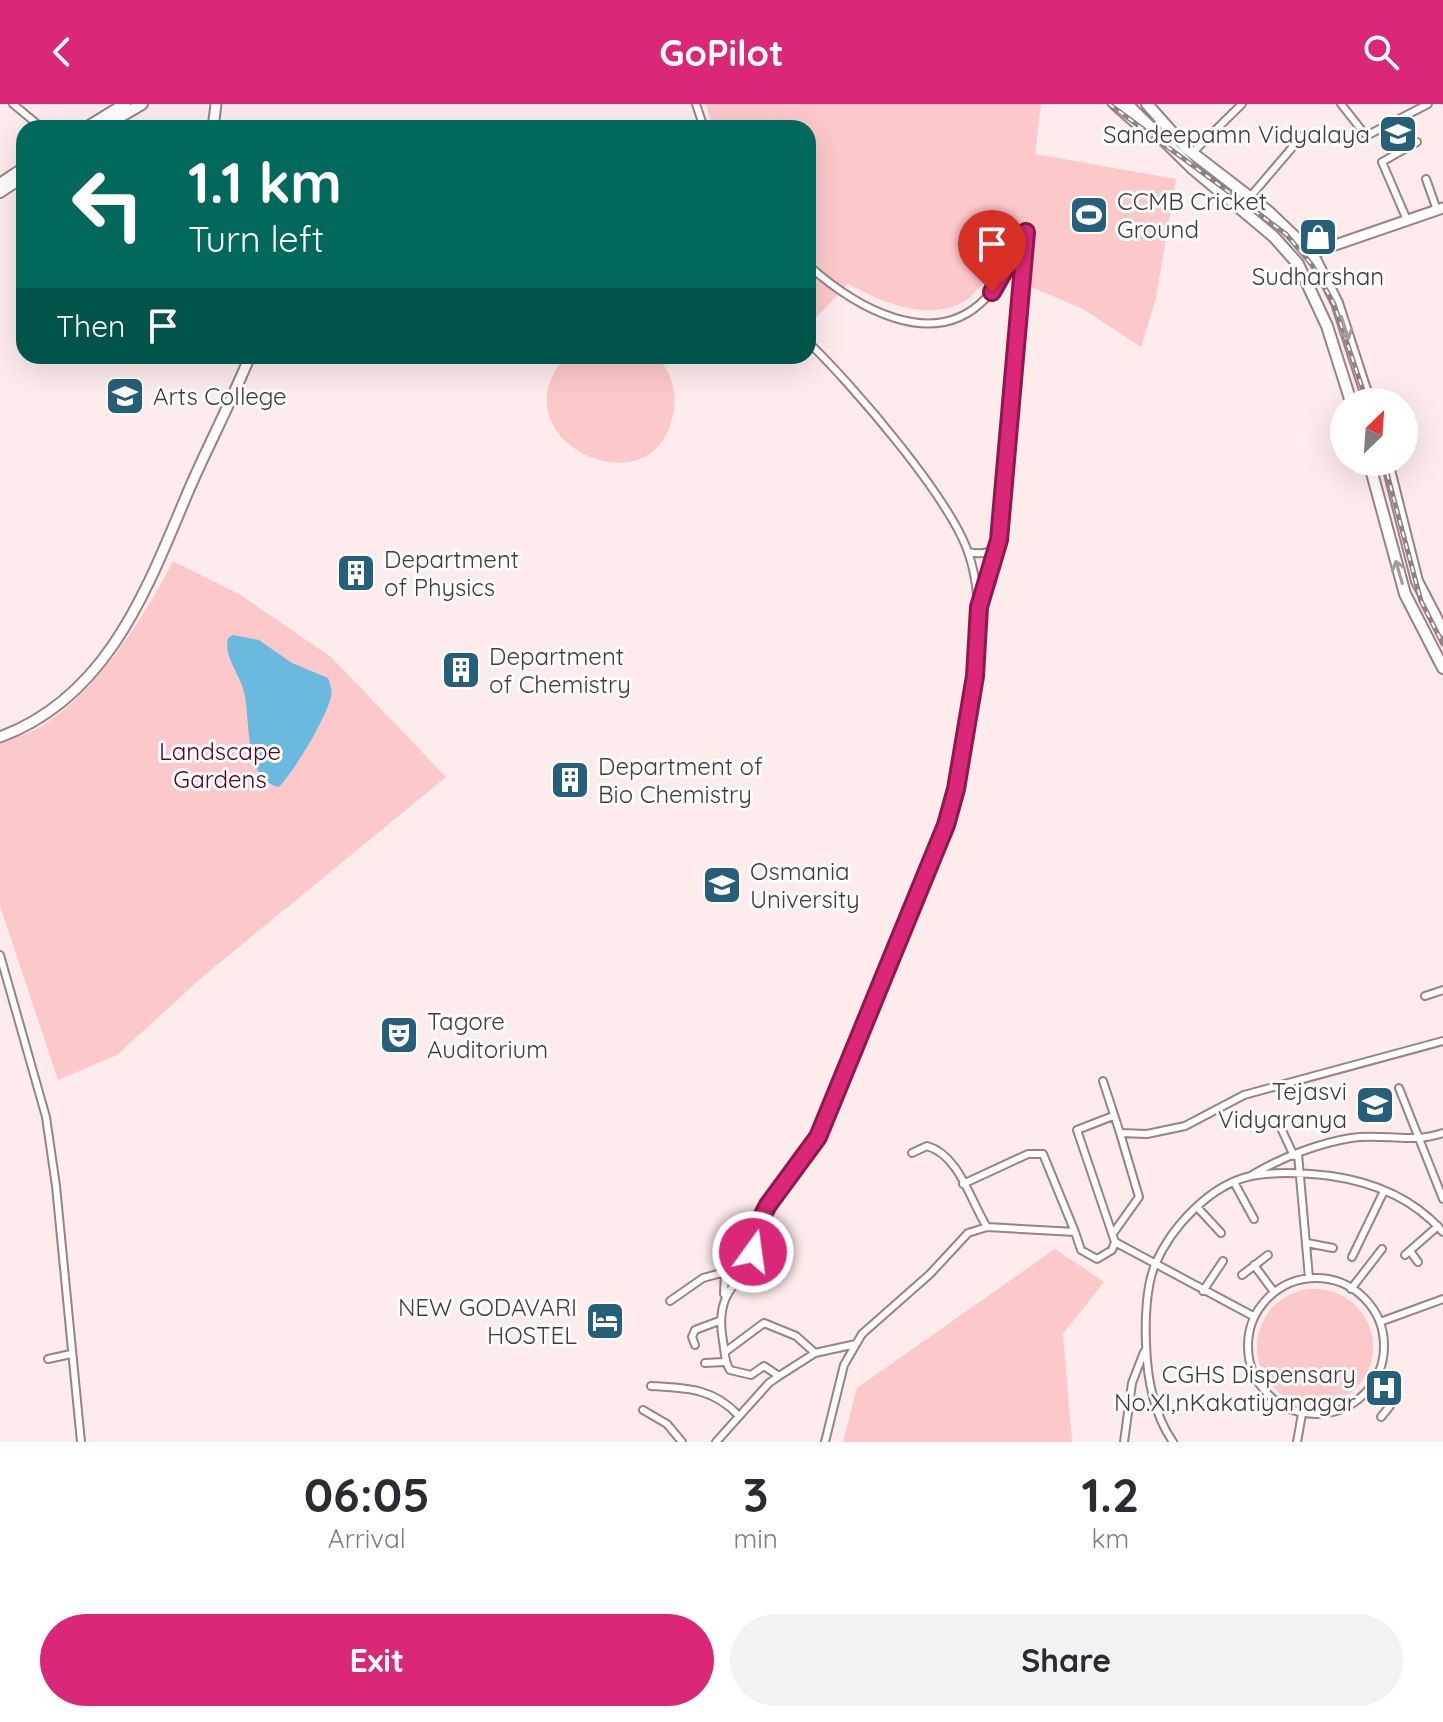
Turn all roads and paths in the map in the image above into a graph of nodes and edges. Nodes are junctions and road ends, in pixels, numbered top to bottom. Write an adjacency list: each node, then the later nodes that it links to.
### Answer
1 (13, 104): 11 (street)
2 (125, 104): 12 (main road)
3 (142, 104): 13 (main road)
4 (1115, 104): 17 (main road)
5 (1127, 104): 14 (main road)
6 (1136, 104): 14 (main road)
7 (1147, 104): 17 (main road)
8 (1242, 104): 17 (street)
9 (1341, 104): 10 (street)
10 (1428, 104)
11 (32, 120)
12 (99, 120)
13 (115, 120)
14 (1163, 134): 17 (main road)
15 (1302, 136): 19 (street)
16 (1417, 142): 21 (street)
17 (1186, 152): 19 (main road); 26 (main road)
18 (1426, 179): 20 (street)
19 (1250, 197): 22 (main road)
20 (1440, 209): 21 (main road)
21 (1407, 220): 22 (main road)
22 (1312, 253): 25 (main road, one-way to 25)
23 (816, 272): 32 (street)
24 (816, 350): 33 (street)
25 (1355, 357): 26 (main road); 29 (main road)
26 (1339, 361): 28 (main road)
27 (246, 364): 39 (main road)
28 (1347, 388)
29 (1365, 388)
30 (1373, 476): 35 (main road, one-way to 30)
31 (1391, 476): 34 (main road)
32 (996, 547): 33 (street); 36 (street)
33 (968, 552): 36 (street)
34 (1426, 598): 35 (main road); 37 (main road)
35 (1410, 604): 38 (main road)
36 (979, 607): 59 (street)
37 (1443, 631)
38 (1443, 668)
39 (0, 737)
40 (0, 955): 97 (street)
41 (1443, 990): 42 (street)
42 (1425, 996)
43 (1443, 1041): 48 (street)
44 (1103, 1081): 46 (street)
45 (1399, 1088): 50 (street)
46 (1113, 1116): 48 (street); 65 (street)
47 (1280, 1126): 52 (street)
48 (1120, 1133): 65 (street)
49 (1443, 1133): 50 (street)
50 (1420, 1140): 52 (street); 58 (street)
51 (912, 1153): 55 (street)
52 (1296, 1155): 53 (street); 54 (street)
53 (1301, 1172): 54 (street); 57 (street); 69 (street)
54 (1249, 1177): 56 (street)
55 (963, 1184): 62 (street); 64 (street)
56 (1235, 1184): 60 (street); 61 (street)
57 (1384, 1191): 63 (street); 73 (street)
58 (1443, 1199)
59 (768, 1205): 67 (street); 76 (street)
60 (1197, 1207): 66 (street); 78 (street)
61 (1254, 1219)
62 (987, 1227): 64 (street); 92 (street)
63 (1440, 1229): 75 (street)
64 (1075, 1232): 68 (street)
65 (1114, 1232): 68 (street)
66 (1221, 1233)
67 (751, 1237): 76 (street); 79 (street)
68 (1115, 1242): 78 (street)
69 (1307, 1243): 70 (street); 82 (street)
70 (1333, 1248)
71 (1382, 1249): 83 (street)
72 (1268, 1255): 77 (street)
73 (1352, 1257)
74 (1223, 1261): 84 (street)
75 (1418, 1262)
76 (751, 1265): 81 (street)
77 (1254, 1265): 80 (street); 85 (street)
78 (1154, 1266): 84 (street); 94 (street)
79 (726, 1270): 81 (street); 86 (street); 88 (street)
80 (1242, 1275)
81 (741, 1277): 86 (street)
82 (1309, 1278): 83 (street); 85 (street)
83 (1351, 1289): 91 (street)
84 (1203, 1291): 89 (street)
85 (1274, 1292): 89 (street)
86 (724, 1294): 90 (street)
87 (1443, 1299): 91 (street)
88 (670, 1301)
89 (1253, 1316): 105 (street)
90 (719, 1321): 93 (street); 95 (street)
91 (1380, 1322): 103 (street)
92 (856, 1344): 96 (street); 113 (street)
93 (695, 1345)
94 (1146, 1349): 114 (street); 115 (street)
95 (725, 1352): 96 (street); 99 (street)
96 (815, 1353): 101 (street)
97 (71, 1354): 98 (street); 109 (street)
98 (48, 1359)
99 (724, 1362): 100 (street); 101 (street)
100 (705, 1363)
101 (779, 1376): 106 (street)
102 (651, 1386): 106 (street)
103 (1370, 1391): 105 (street); 107 (street)
104 (643, 1410): 110 (street)
105 (1302, 1414): 116 (street)
106 (738, 1415): 108 (street)
107 (1381, 1417)
108 (726, 1428): 111 (street); 112 (street)
109 (81, 1442)
110 (682, 1442)
111 (716, 1442)
112 (724, 1442)
113 (825, 1442)
114 (1124, 1442)
115 (1173, 1442)
116 (1297, 1442)

